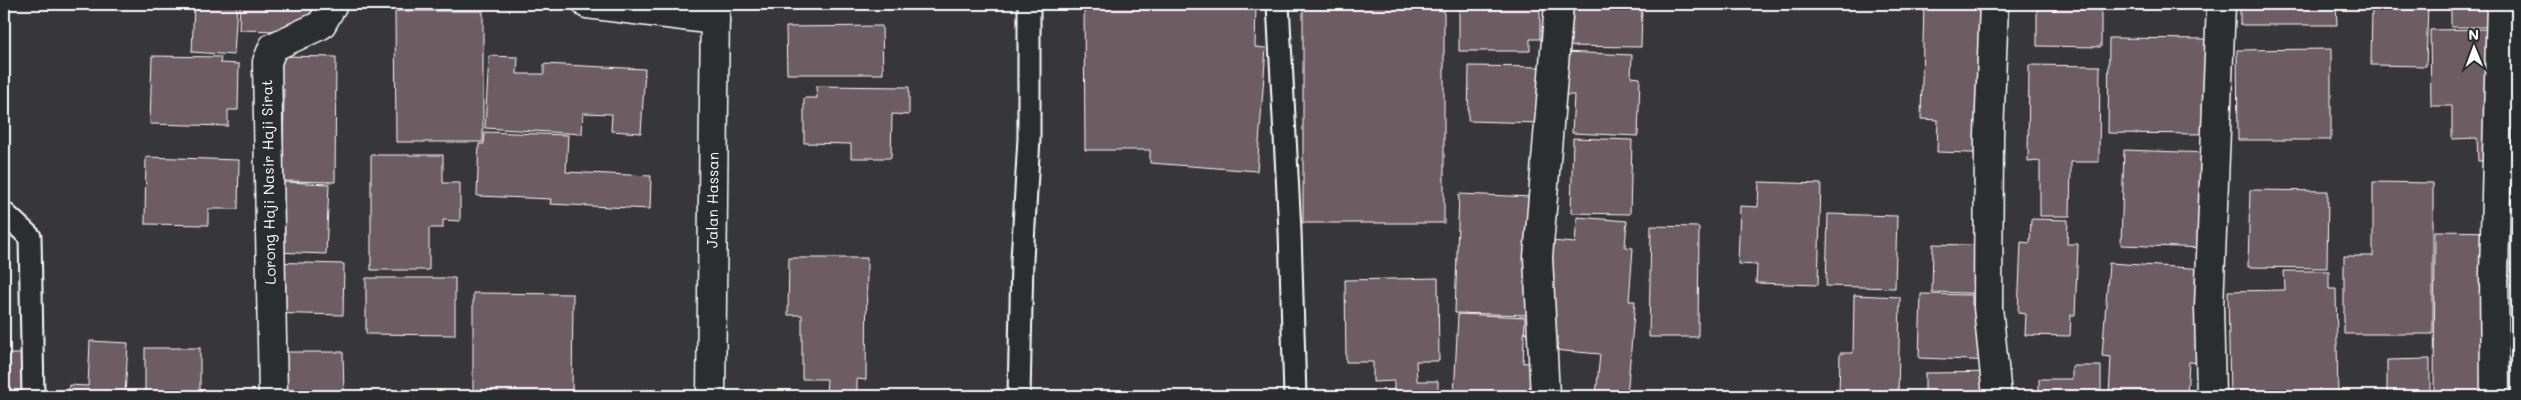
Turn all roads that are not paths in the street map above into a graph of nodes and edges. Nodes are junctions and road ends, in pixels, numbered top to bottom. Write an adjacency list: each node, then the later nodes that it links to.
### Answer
1 (333, 4): 12 (street, Lorong Haji Nasir Haji Sirat)
2 (588, 4): 9 (street)
3 (1029, 4): 14 (lane)
4 (1278, 4): 15 (lane)
5 (1559, 4): 16 (street)
6 (1994, 4): 17 (street)
7 (2220, 4): 18 (street)
8 (2501, 4): 19 (street)
9 (715, 12): 13 (street, Jalan Hassan)
10 (4, 213): 11 (lane)
11 (33, 396)
12 (273, 396)
13 (711, 396)
14 (1019, 396)
15 (1295, 396)
16 (1545, 396)
17 (1997, 396)
18 (2211, 396)
19 (2495, 396)

